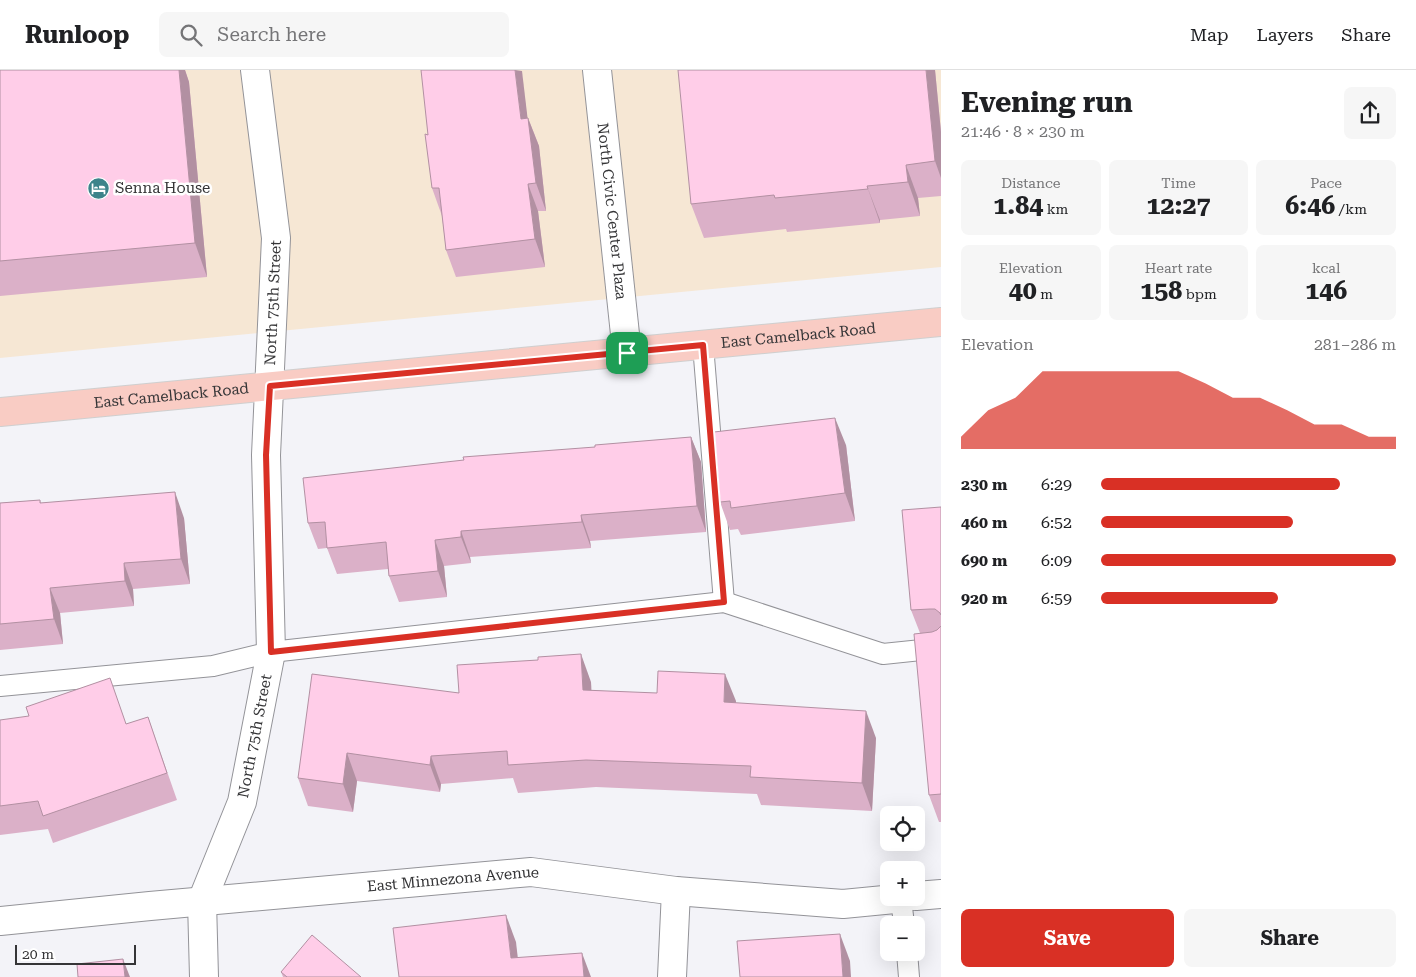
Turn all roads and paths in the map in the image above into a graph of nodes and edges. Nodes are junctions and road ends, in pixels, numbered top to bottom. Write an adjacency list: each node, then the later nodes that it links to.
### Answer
1 (255, 70): 6 (street, North 75th Street)
2 (597, 70): 5 (street, North Civic Center Plaza)
3 (941, 322): 4 (main road, East Camelback Road)
4 (703, 345): 5 (main road, East Camelback Road); 8 (lane)
5 (627, 353): 6 (main road, East Camelback Road)
6 (270, 386): 7 (main road, East Camelback Road); 10 (street, North 75th Street)
7 (0, 412)
8 (724, 602): 9 (lane); 10 (lane)
9 (941, 648)
10 (271, 652): 11 (lane); 16 (street, North 75th Street)
11 (0, 686)
12 (676, 890): 15 (street, East Minnezona Avenue); 16 (street, East Minnezona Avenue); 20 (street)
13 (941, 894): 14 (street)
14 (925, 895)
15 (880, 900)
16 (202, 901): 17 (street, East Minnezona Avenue); 19 (street, North 75th Street)
17 (0, 921)
18 (908, 961): 21 (lane)
19 (204, 977)
20 (672, 977)
21 (909, 977)

